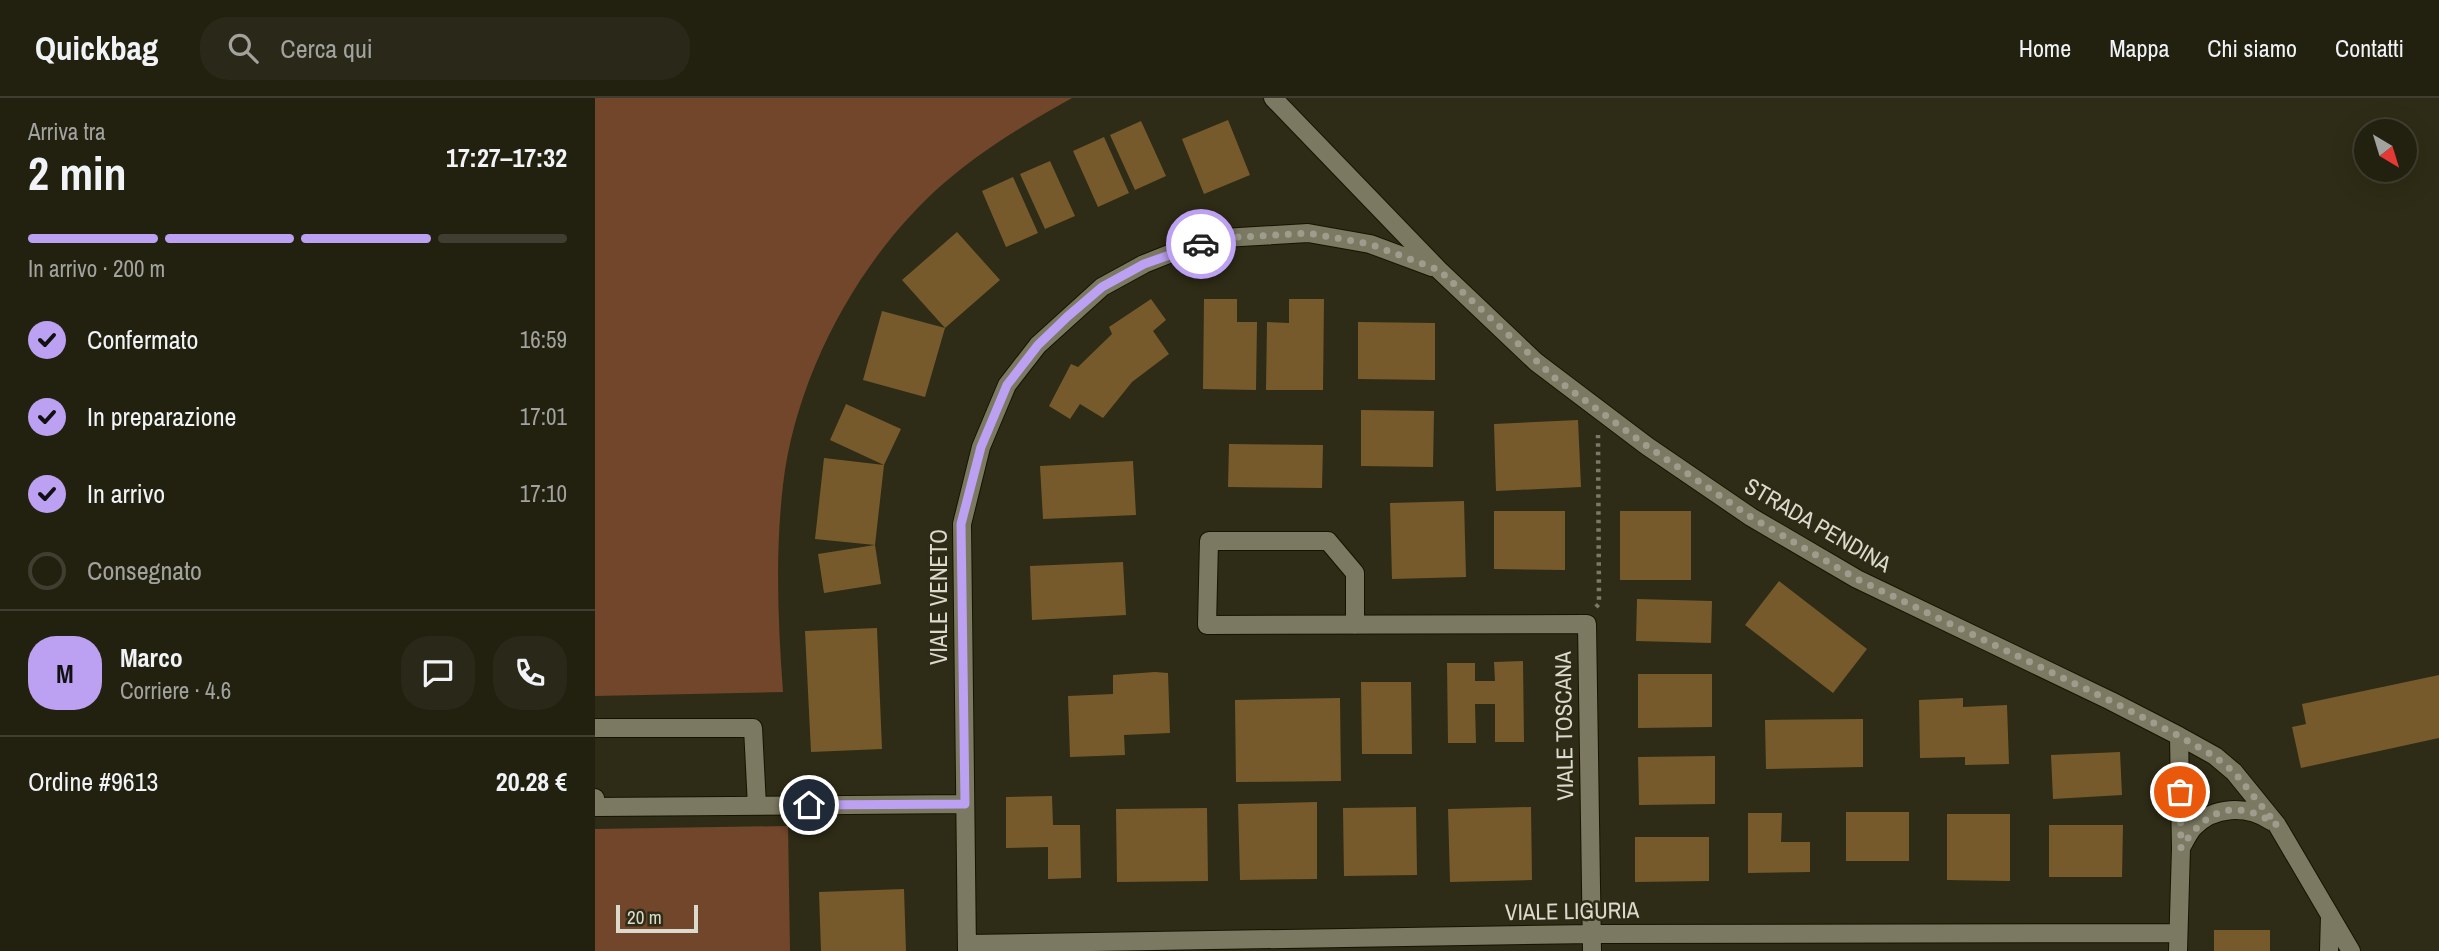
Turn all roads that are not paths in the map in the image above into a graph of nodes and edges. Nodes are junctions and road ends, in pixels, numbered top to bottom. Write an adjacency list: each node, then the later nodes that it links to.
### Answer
1 (1273, 98): 2 (street, STRADA PENDINA)
2 (1439, 270): 5 (street, STRADA PENDINA); 7 (street, VIALE VENETO)
3 (1355, 625): 3 (street, VIALE TOSCANA); 13 (street, VIALE TOSCANA)
4 (595, 728): 8 (street)
5 (2179, 736): 9 (street, STRADA PENDINA); 10 (street)
6 (595, 799): 8 (street)
7 (965, 804): 8 (street); 14 (street, VIALE VENETO)
8 (757, 806)
9 (2277, 825): 10 (street); 11 (street, STRADA PENDINA)
10 (2181, 848): 12 (street)
11 (2330, 914): 16 (street); 17 (street, STRADA PENDINA)
12 (2178, 933): 13 (street, VIALE LIGURIA); 15 (street)
13 (1592, 943): 14 (street, VIALE LIGURIA)
14 (967, 948)
15 (2178, 951)
16 (2329, 951)
17 (2351, 951)

